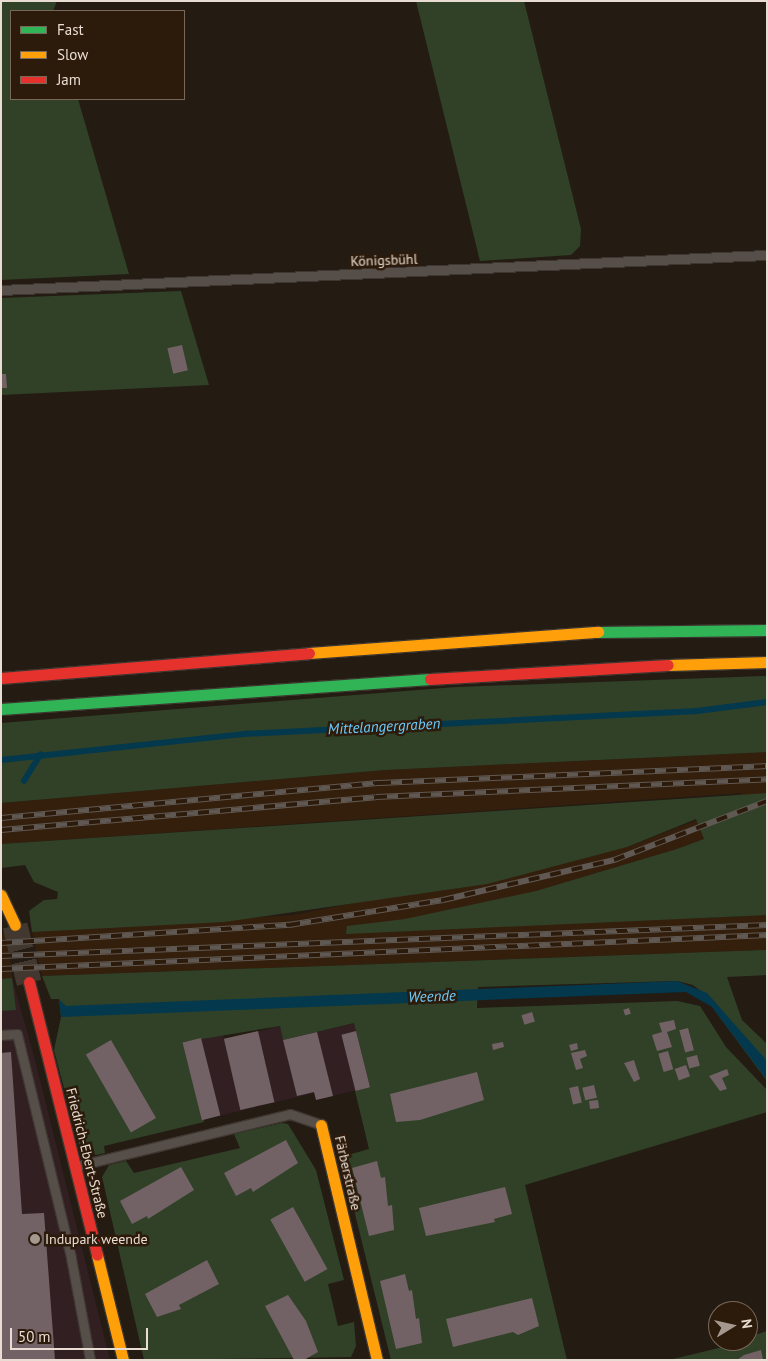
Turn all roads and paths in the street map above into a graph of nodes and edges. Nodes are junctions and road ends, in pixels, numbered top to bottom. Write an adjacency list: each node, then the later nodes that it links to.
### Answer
1 (767, 255): 2 (lane, Königsbühl)
2 (1, 290)
3 (767, 630): 5 (main road)
4 (767, 662): 6 (main road)
5 (1, 678)
6 (1, 709)
7 (1, 895): 8 (main road)
8 (15, 925)
9 (29, 982): 12 (main road, Friedrich-Ebert-Straße)
10 (1, 1035): 13 (lane)
11 (321, 1125): 12 (lane, Färberstraße); 15 (main road, Färberstraße)
12 (75, 1166): 14 (main road, Friedrich-Ebert-Straße)
13 (90, 1360)
14 (123, 1360)
15 (377, 1360)

